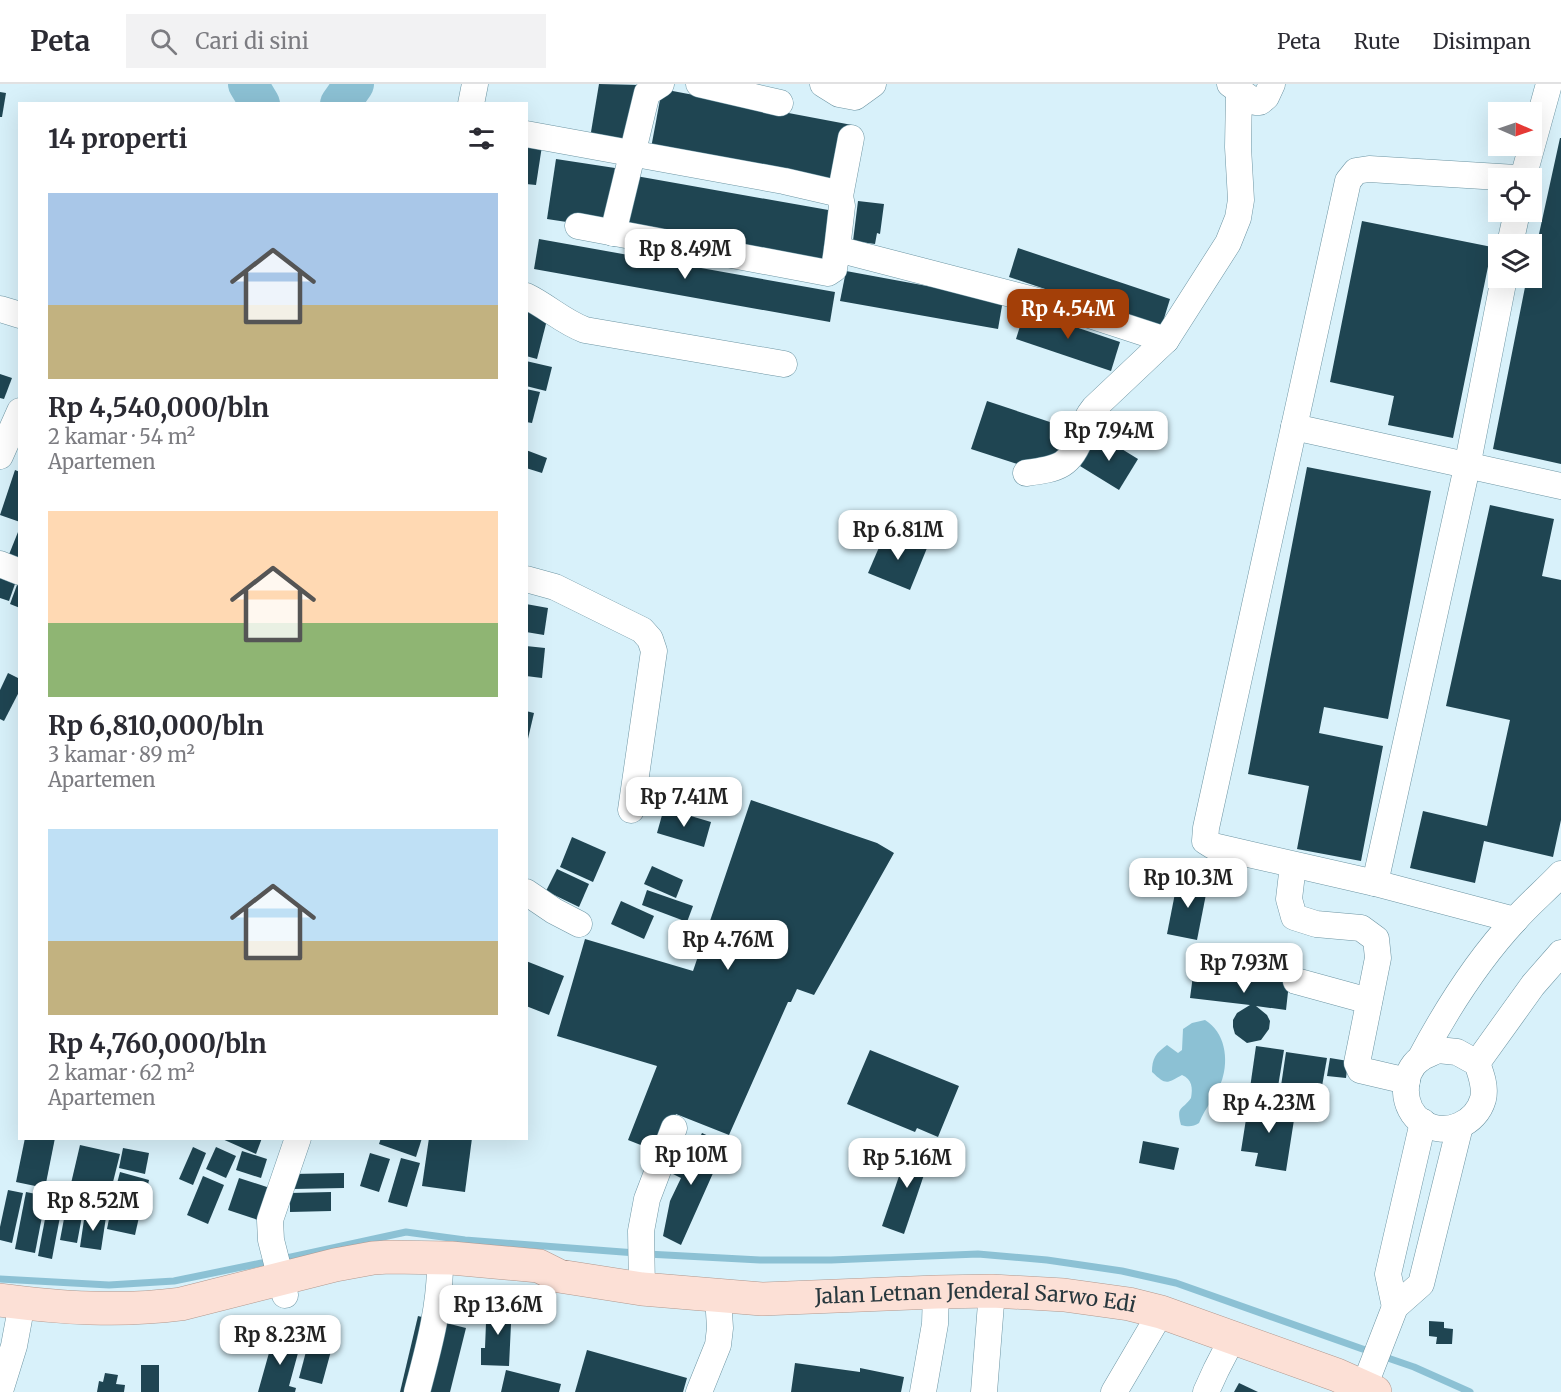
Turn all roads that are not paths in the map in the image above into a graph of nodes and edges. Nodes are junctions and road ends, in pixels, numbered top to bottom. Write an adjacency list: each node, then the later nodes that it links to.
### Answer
1 (475, 84): 9 (street)
2 (661, 84): 13 (street)
3 (699, 84): 10 (street)
4 (823, 84): 5 (street)
5 (873, 84)
6 (1272, 84): 8 (street)
7 (1549, 84): 14 (street)
8 (1234, 88): 24 (street)
9 (471, 102)
10 (780, 103)
11 (528, 134): 13 (street)
12 (850, 138): 16 (street)
13 (633, 152): 16 (street); 18 (street)
14 (1526, 168)
15 (1488, 176): 27 (street)
16 (840, 196): 19 (street)
17 (578, 226): 18 (street)
18 (613, 233): 19 (street)
19 (837, 249): 24 (street)
20 (1502, 288): 29 (street)
21 (528, 298): 25 (street)
22 (0, 309): 23 (street)
23 (18, 314)
24 (1166, 340): 30 (street)
25 (784, 364)
26 (18, 416): 28 (street)
27 (1294, 427): 29 (street); 36 (street)
28 (0, 456)
29 (1467, 467): 31 (street); 37 (street)
30 (1026, 473)
31 (1561, 486)
32 (0, 564): 33 (street)
33 (18, 571)
34 (528, 580): 35 (street)
35 (631, 810)
36 (1293, 865): 37 (street); 44 (street)
37 (1376, 883): 40 (street)
38 (1557, 883): 40 (street)
39 (528, 893): 41 (street)
40 (1515, 920): 45 (street)
41 (579, 924)
42 (1561, 953): 46 (street)
43 (1296, 981): 44 (street)
44 (1369, 1001): 47 (street)
45 (1420, 1059): 46 (street); 47 (street)
46 (1477, 1063): 49 (street)
47 (1407, 1081): 48 (street)
48 (1423, 1122): 49 (street); 58 (street)
49 (1460, 1126): 58 (street)
50 (674, 1128): 53 (street)
51 (297, 1140): 54 (street)
52 (440, 1265): 53 (main road, Jalan Letnan Jenderal Sarwo Edi); 54 (main road, Jalan Letnan Jenderal Sarwo Edi); 64 (street)
53 (642, 1280): 57 (main road, Jalan Letnan Jenderal Sarwo Edi)
54 (282, 1282): 59 (main road, Jalan Letnan Jenderal Sarwo Edi)
55 (992, 1291): 56 (main road, Jalan Letnan Jenderal Sarwo Edi); 60 (main road, Jalan Letnan Jenderal Sarwo Edi); 67 (street)
56 (936, 1292): 57 (main road, Jalan Letnan Jenderal Sarwo Edi); 66 (street)
57 (718, 1296): 65 (street)
58 (1395, 1307): 62 (street)
59 (11, 1310): 63 (street)
60 (1161, 1312): 61 (main road, Jalan Letnan Jenderal Sarwo Edi); 68 (street)
61 (1233, 1337): 62 (main road, Jalan Letnan Jenderal Sarwo Edi); 69 (street)
62 (1356, 1384)
63 (0, 1392)
64 (417, 1392)
65 (699, 1392)
66 (923, 1392)
67 (984, 1392)
68 (1114, 1392)
69 (1206, 1392)

